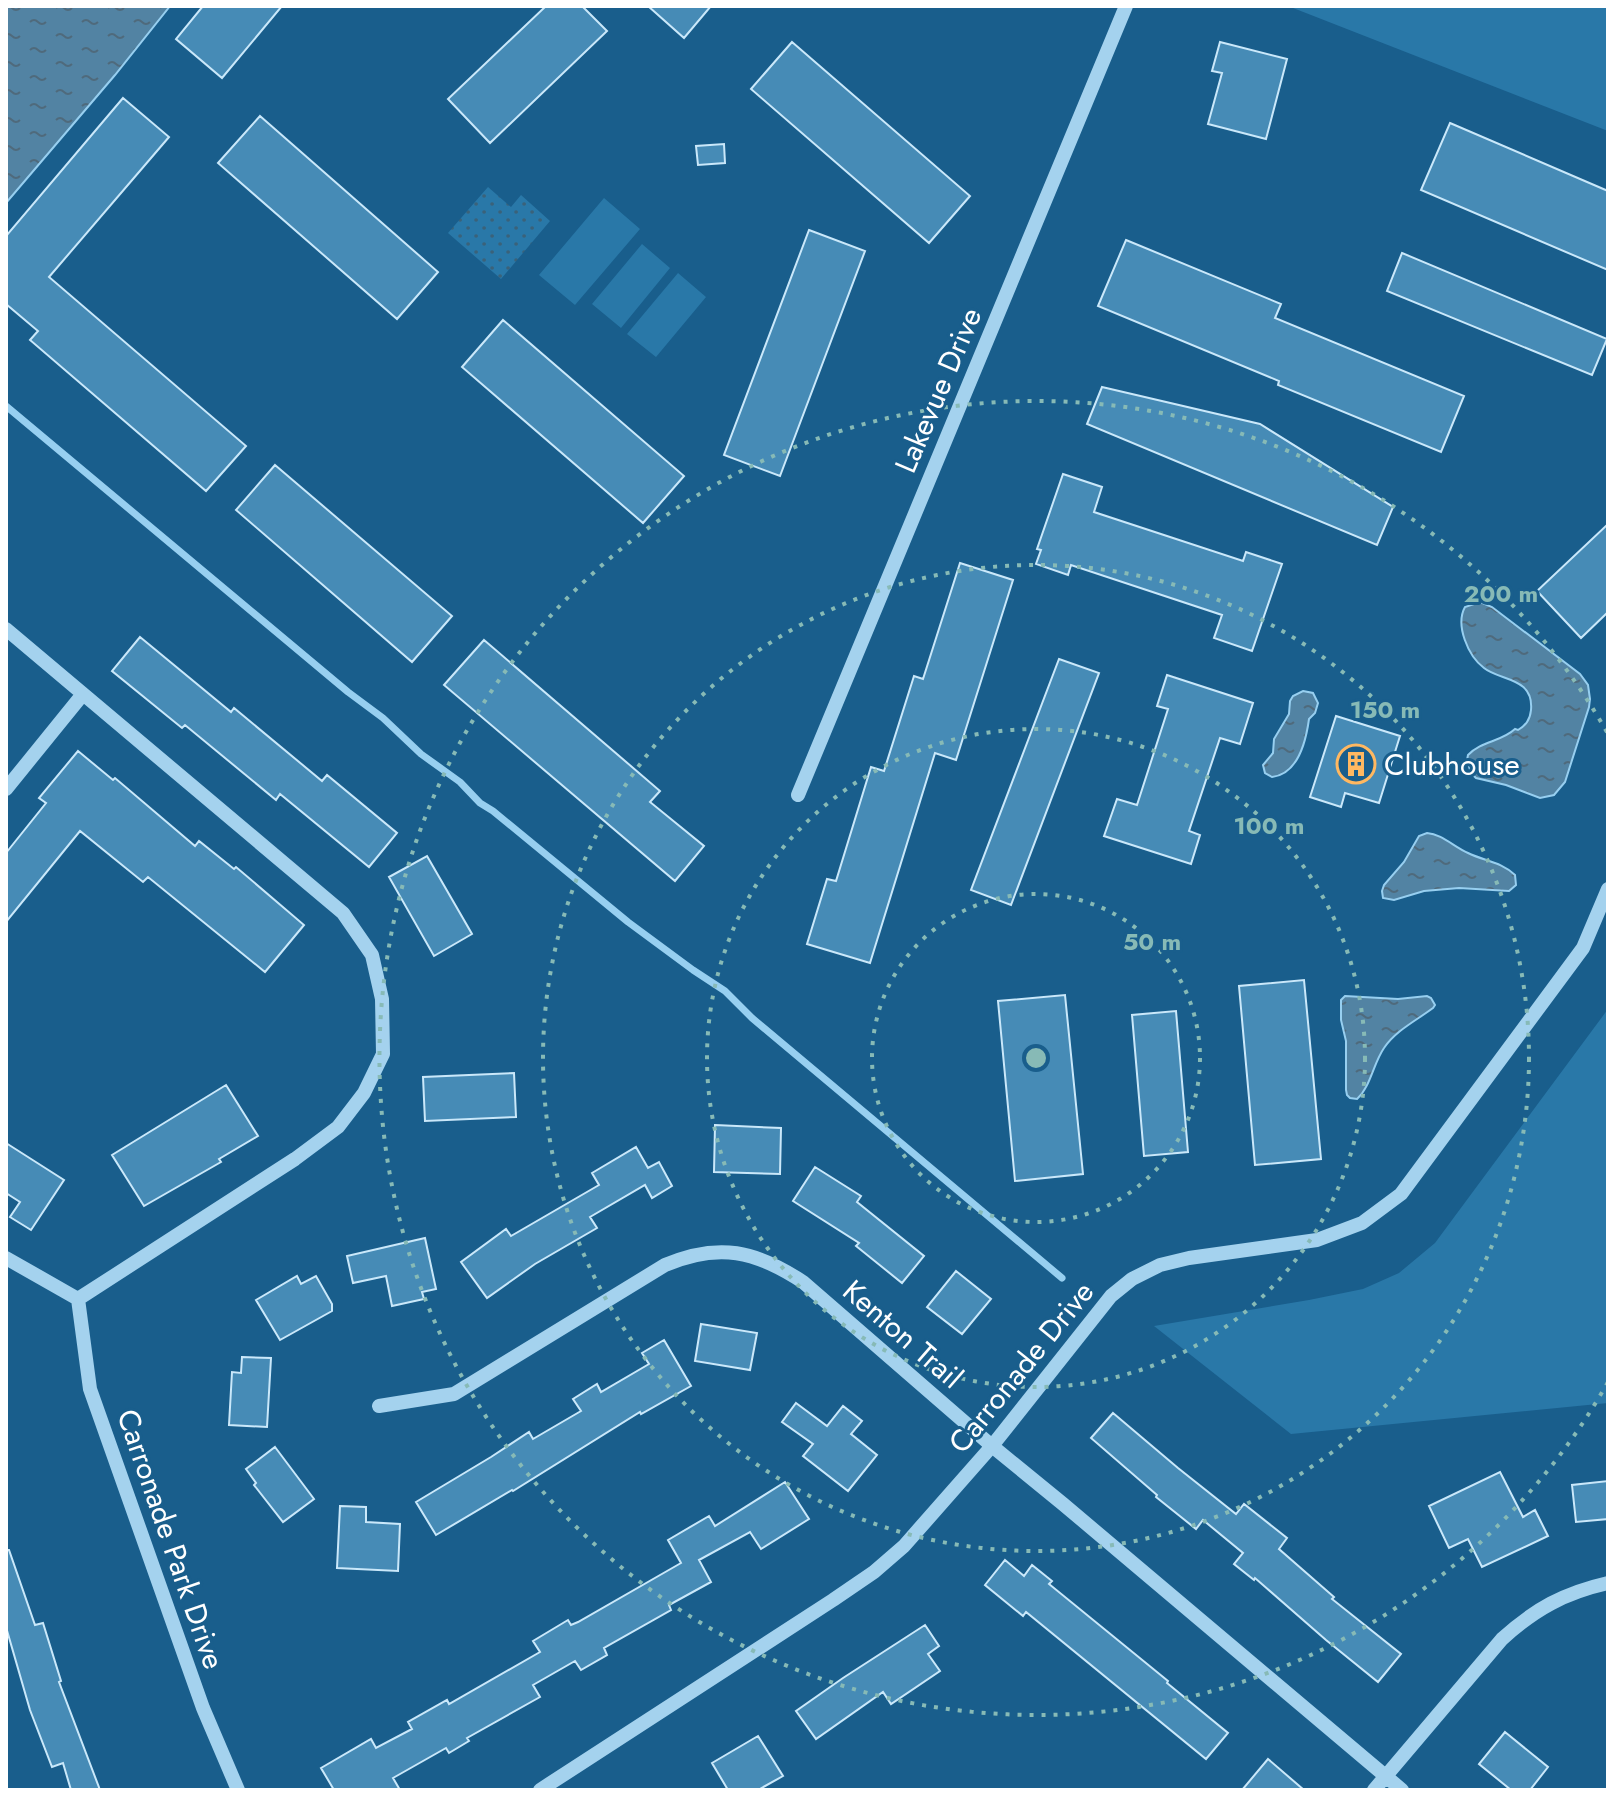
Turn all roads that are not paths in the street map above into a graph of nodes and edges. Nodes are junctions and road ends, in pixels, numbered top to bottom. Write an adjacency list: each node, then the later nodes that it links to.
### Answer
1 (1126, 6): 5 (street, Lakevue Drive)
2 (6, 629): 3 (street)
3 (83, 694): 4 (street); 8 (street)
4 (6, 789)
5 (798, 795)
6 (1608, 889): 10 (street, Carronade Drive)
7 (6, 1258): 8 (street)
8 (78, 1299): 14 (street, Carronade Park Drive)
9 (379, 1406): 10 (street, Kenton Trail)
10 (992, 1446): 12 (street, Kenton Trail); 13 (street, Carronade Drive)
11 (1608, 1583): 12 (street)
12 (1386, 1776): 15 (street); 16 (street, Kenton Trail)
13 (543, 1789)
14 (238, 1790)
15 (1374, 1790)
16 (1402, 1790)

